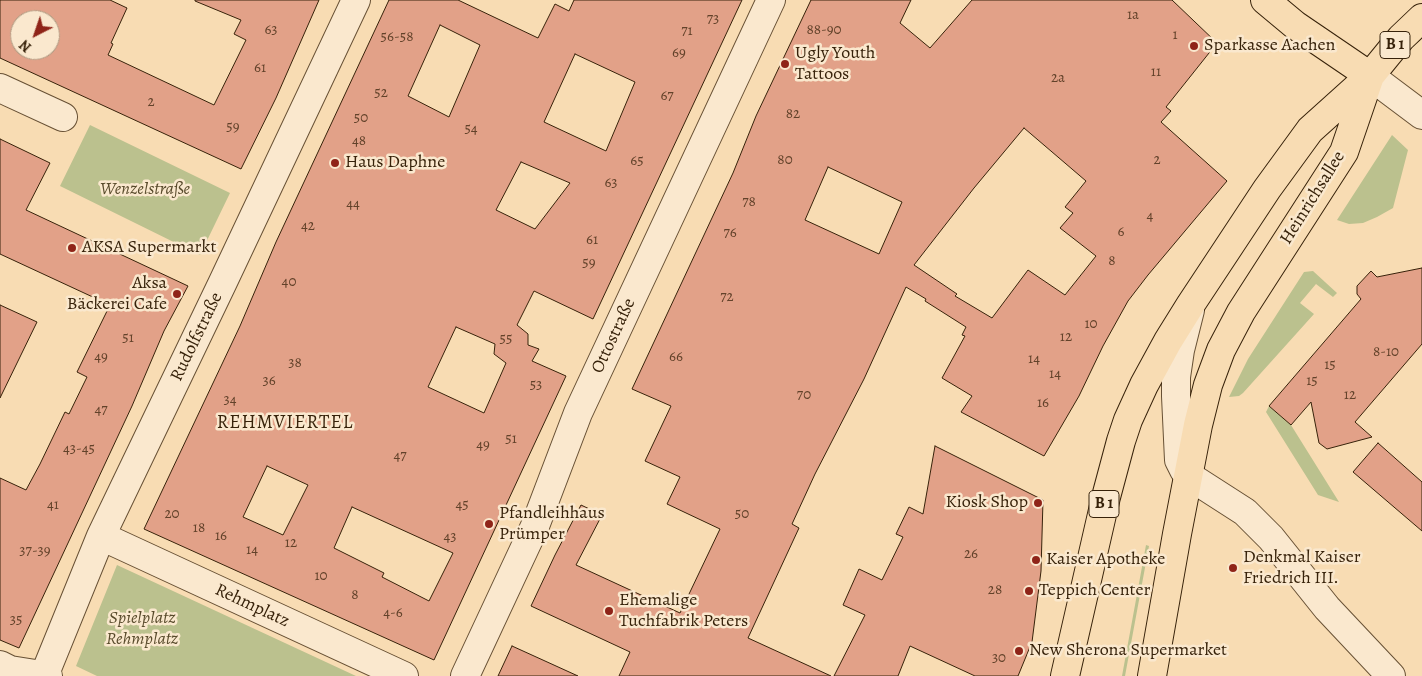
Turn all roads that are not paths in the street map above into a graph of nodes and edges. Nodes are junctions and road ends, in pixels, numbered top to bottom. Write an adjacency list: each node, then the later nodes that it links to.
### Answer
1 (356, 0): 11 (street, Rudolfstraße)
2 (771, 0): 15 (street, Ottostraße)
3 (1265, 0): 5 (main road)
4 (1422, 18): 5 (main road, B 1)
5 (1370, 76): 7 (street); 9 (main road, B 1); 10 (main road, Heinrichsallee / B 1)
6 (0, 88): 8 (street)
7 (1422, 114)
8 (63, 117)
9 (1191, 304): 10 (street); 16 (main road, B 1)
10 (1189, 476): 17 (main road, Heinrichsallee / B 1); 18 (street)
11 (101, 536): 13 (street, Rudolfstraße); 14 (street, Rehmplatz)
12 (0, 666): 13 (street)
13 (46, 676)
14 (404, 676)
15 (465, 676)
16 (1066, 676)
17 (1152, 676)
18 (1390, 676)

